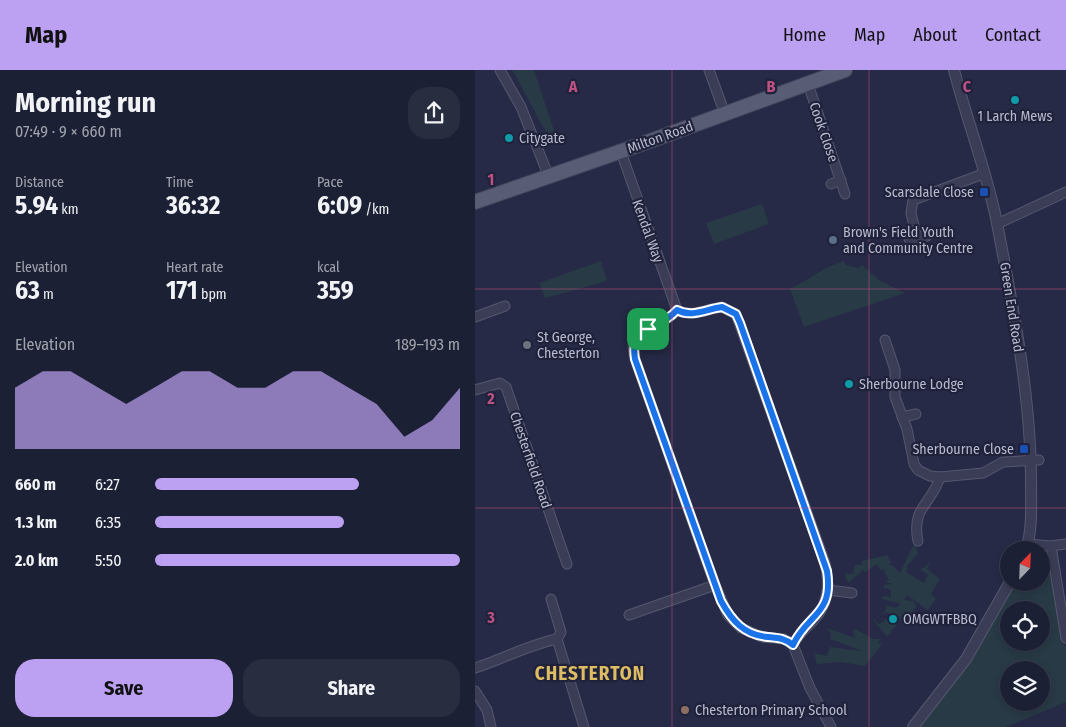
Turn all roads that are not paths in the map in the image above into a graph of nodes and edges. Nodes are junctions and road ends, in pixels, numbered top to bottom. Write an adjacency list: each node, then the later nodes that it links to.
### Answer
1 (500, 70): 9 (street)
2 (709, 70): 6 (street)
3 (845, 70): 5 (main road, Milton Road)
4 (954, 70): 8 (street, Green End Road)
5 (808, 84): 6 (main road, Milton Road); 10 (street, Cook Close)
6 (725, 114): 7 (main road, Milton Road)
7 (621, 152): 9 (main road, Milton Road); 18 (street, Kendal Way)
8 (983, 174): 15 (street, Green End Road); 16 (street)
9 (549, 177): 14 (main road, Milton Road)
10 (841, 180): 11 (street, Cook Close); 13 (street, Cook Close)
11 (831, 184)
12 (1066, 192): 15 (street)
13 (845, 194)
14 (475, 202)
15 (997, 224): 24 (street, Green End Road)
16 (927, 236)
17 (505, 306): 19 (street)
18 (677, 310): 33 (street); 34 (street)
19 (475, 317)
20 (885, 340): 23 (street)
21 (475, 390): 32 (street, Chesterfield Road)
22 (916, 414): 23 (street)
23 (902, 417): 25 (street)
24 (1035, 460): 25 (street); 29 (street, Green End Road)
25 (941, 477): 27 (street)
26 (906, 526): 27 (street)
27 (916, 526): 28 (street)
28 (918, 541)
29 (1028, 541)
30 (1066, 544): 31 (street)
31 (1051, 546): 38 (street)
32 (567, 564)
33 (715, 585): 39 (street); 42 (street)
34 (828, 590): 36 (street); 42 (street)
35 (1005, 591): 48 (street)
36 (852, 593)
37 (551, 599): 40 (street)
38 (1063, 607): 41 (street)
39 (629, 615)
40 (557, 638): 43 (street); 46 (street)
41 (1066, 638)
42 (793, 645): 47 (street)
43 (475, 668)
44 (475, 691): 45 (street)
45 (491, 727)
46 (584, 727)
47 (831, 727)
48 (913, 727)

